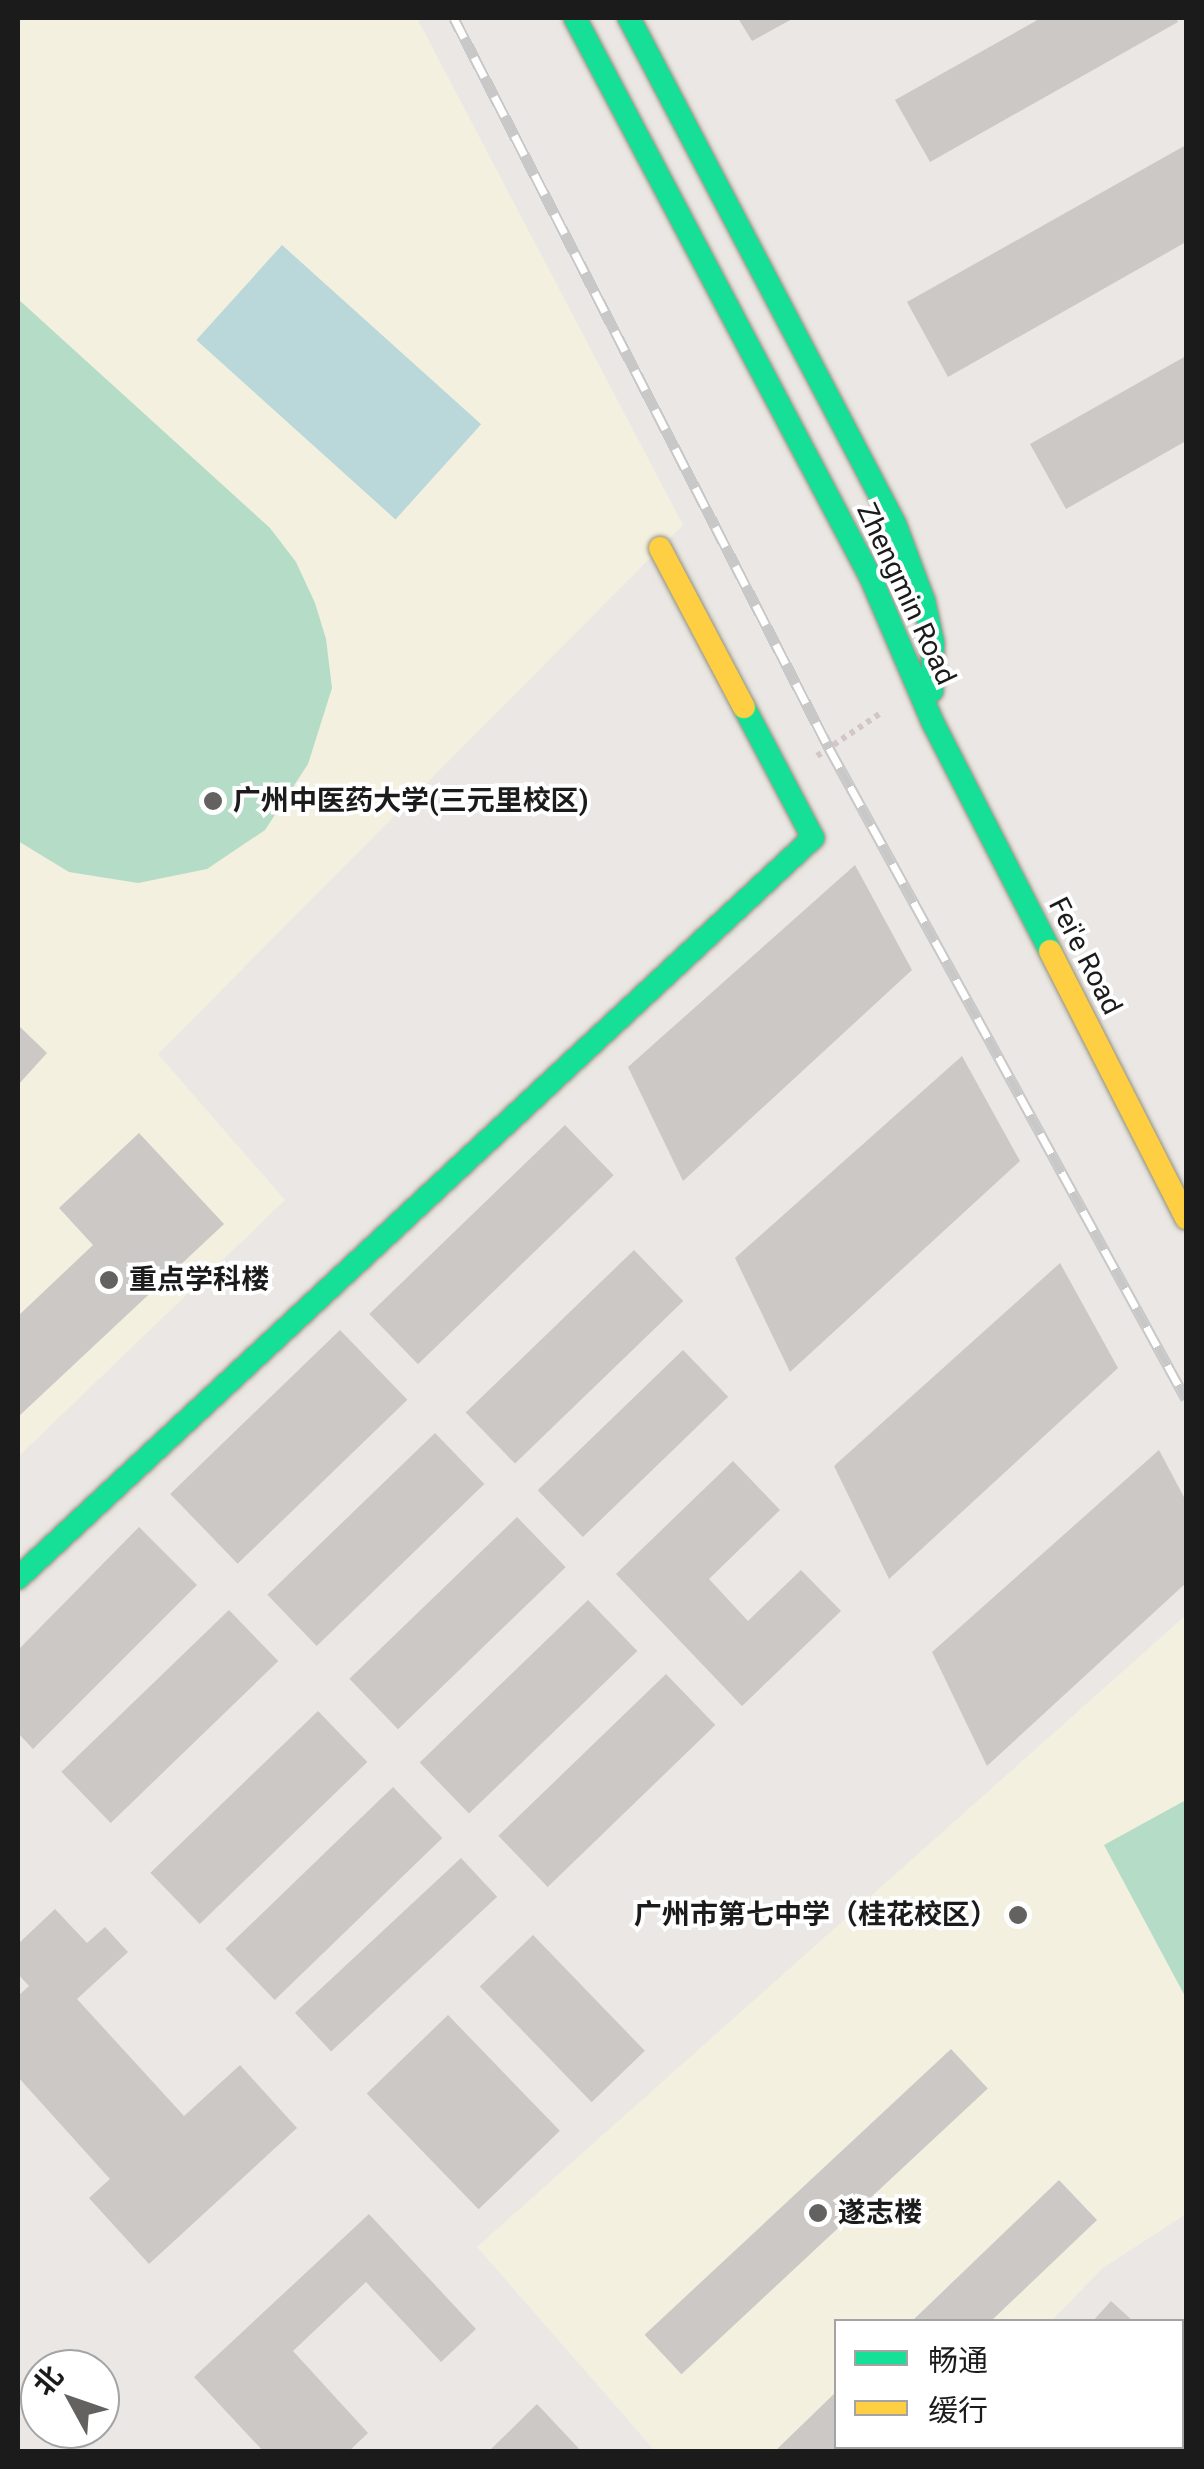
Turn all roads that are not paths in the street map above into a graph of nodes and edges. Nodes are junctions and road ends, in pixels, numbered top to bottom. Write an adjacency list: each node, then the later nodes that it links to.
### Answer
1 (575, 18): 4 (street, Zhengmin Road)
2 (630, 18): 4 (street, Zhengmin Road)
3 (660, 548): 6 (street)
4 (932, 722): 5 (street, Fei'e Road)
5 (1186, 1218)
6 (18, 1578)

